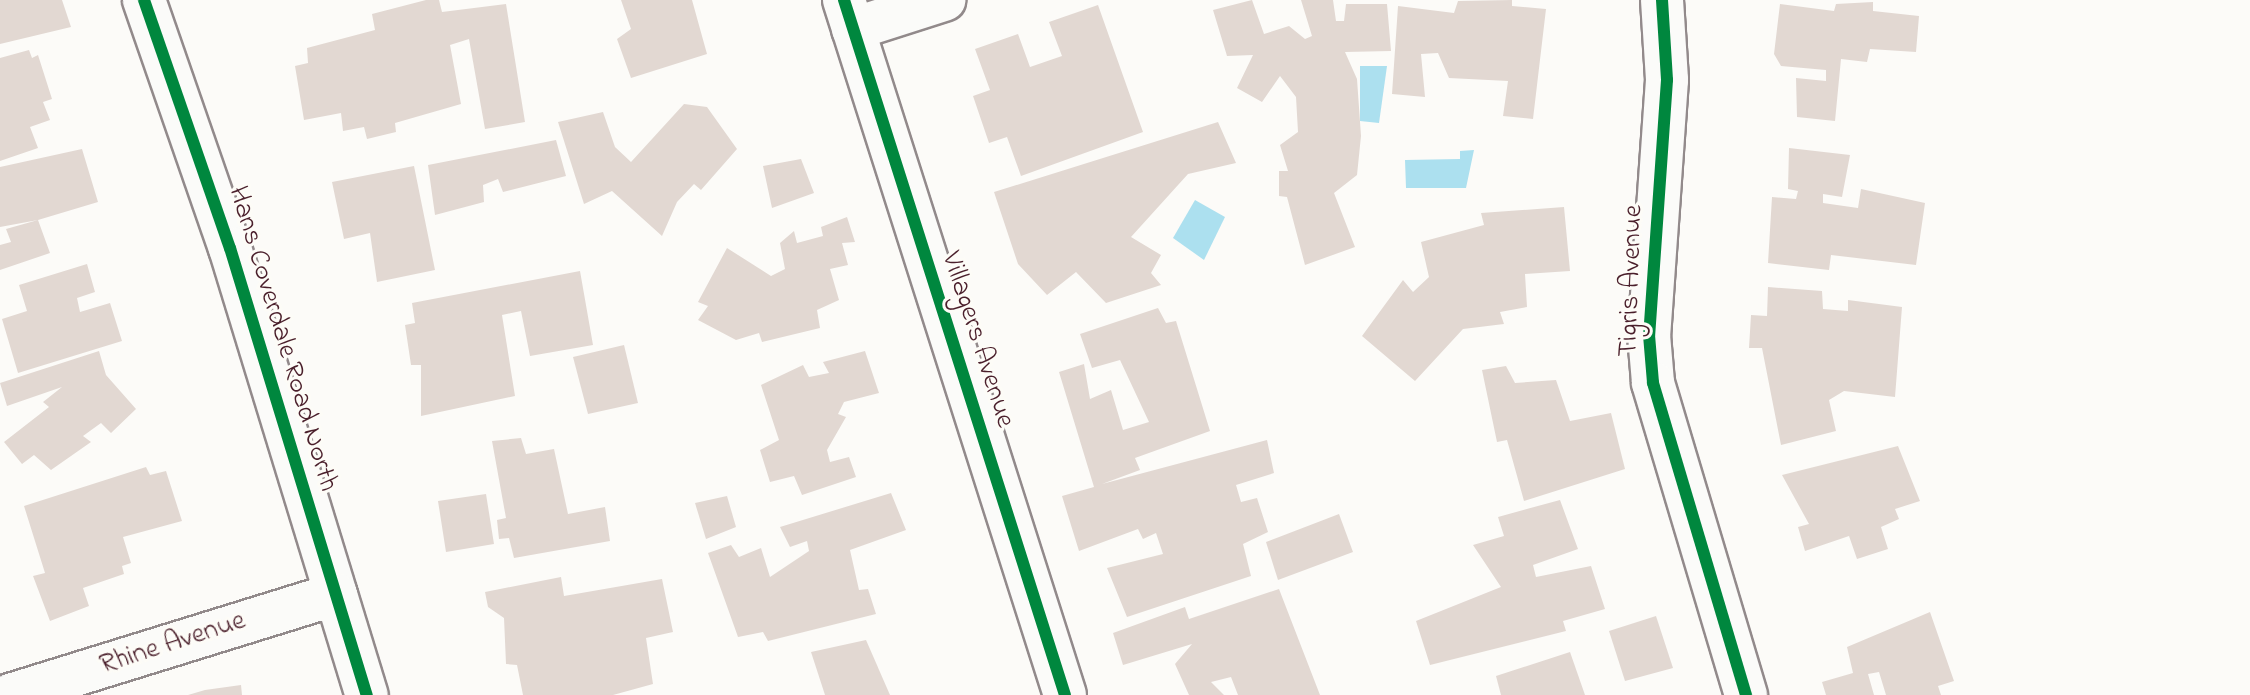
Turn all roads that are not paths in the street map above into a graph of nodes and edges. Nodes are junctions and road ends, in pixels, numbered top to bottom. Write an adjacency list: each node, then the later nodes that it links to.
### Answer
1 (144, 0): 7 (street, Hans Coverdale Road North)
2 (944, 0): 5 (street)
3 (1662, 0): 6 (street, Tigris Avenue)
4 (1685, 0): 6 (street, Tigris Avenue)
5 (848, 15): 10 (street, Villagers Avenue)
6 (1667, 80): 11 (street, Tigris Avenue)
7 (336, 594): 8 (street, Rhine Avenue); 9 (street, Hans Coverdale Road North)
8 (10, 695)
9 (367, 695)
10 (1065, 695)
11 (1746, 695)

